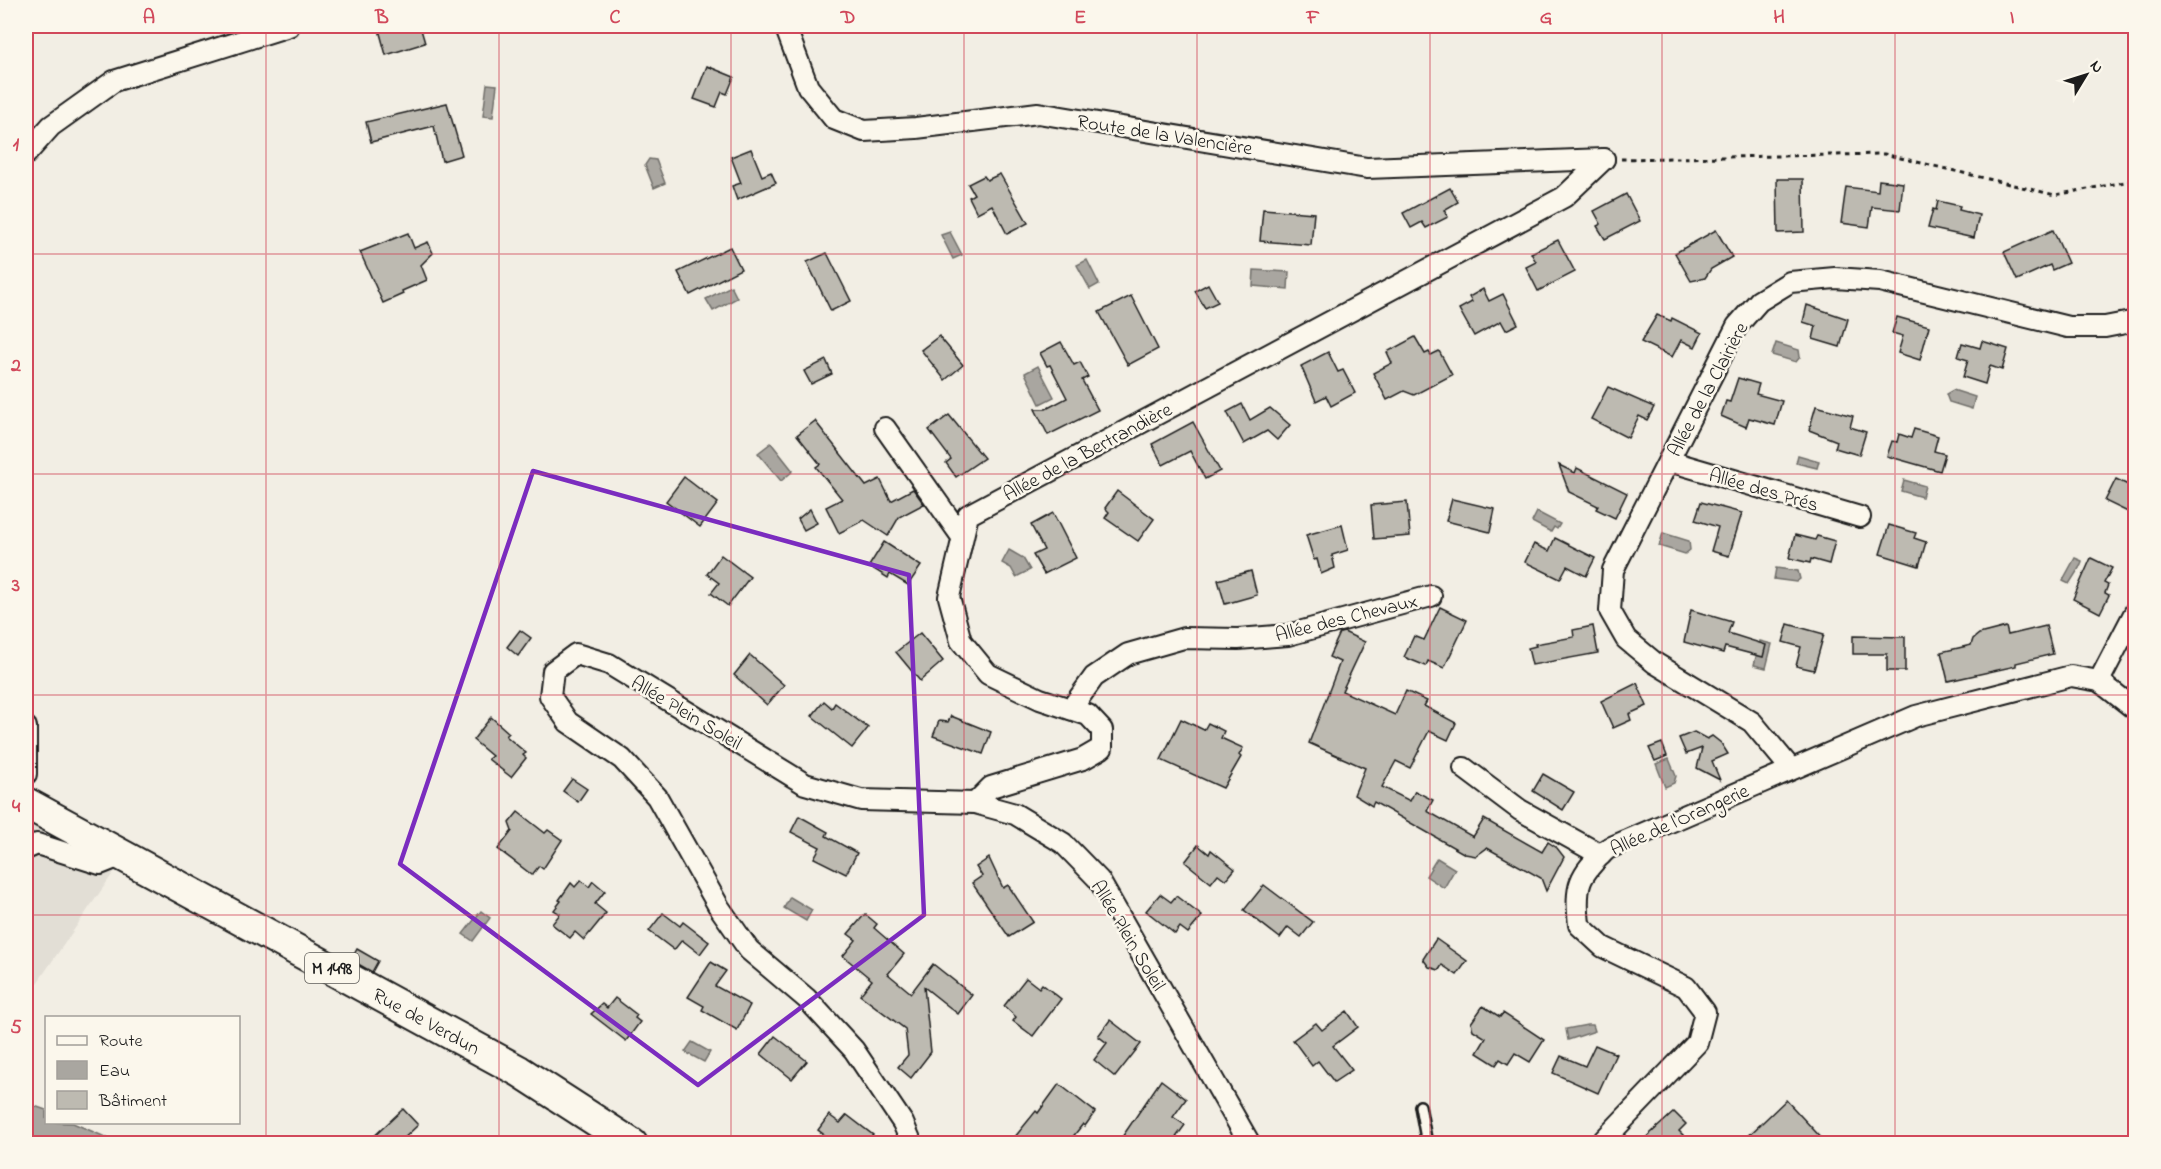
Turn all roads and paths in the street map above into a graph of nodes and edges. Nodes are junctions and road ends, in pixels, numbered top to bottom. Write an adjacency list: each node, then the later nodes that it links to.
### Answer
1 (289, 26): 3 (street)
2 (785, 26): 4 (street, Route de la Valencière)
3 (26, 154)
4 (1604, 159): 5 (path); 10 (street, Allée de la Bertrandière)
5 (2136, 180)
6 (2136, 321): 8 (street, Allée de la Clairière)
7 (885, 428): 10 (street)
8 (1669, 461): 9 (street, Allée des Prés); 18 (street, Allée de la Clairière)
9 (1860, 517)
10 (962, 537): 14 (street, Allée de la Bertrandière)
11 (1431, 596): 14 (street, Allée des Chevaux)
12 (2136, 610): 13 (street)
13 (2099, 681): 15 (street, Allée de l'Orangerie); 18 (street, Allée de l'Orangerie)
14 (1071, 709): 21 (street, Allée de la Bertrandière)
15 (2136, 710)
16 (26, 727): 19 (street)
17 (1464, 768): 23 (street)
18 (1791, 769): 23 (street, Allée de l'Orangerie)
19 (26, 774)
20 (26, 803): 24 (main road, Rue de Verdun / M 1498)
21 (975, 803): 27 (street, Allée Plein Soleil); 28 (street, Allée Plein Soleil)
22 (26, 849): 24 (street)
23 (1601, 855): 30 (street, Allée de l'Orangerie)
24 (120, 856): 26 (main road, Rue de Verdun / M 1498)
25 (1420, 1106): 29 (lane)
26 (632, 1143)
27 (912, 1143)
28 (1250, 1143)
29 (1427, 1143)
30 (1600, 1143)

